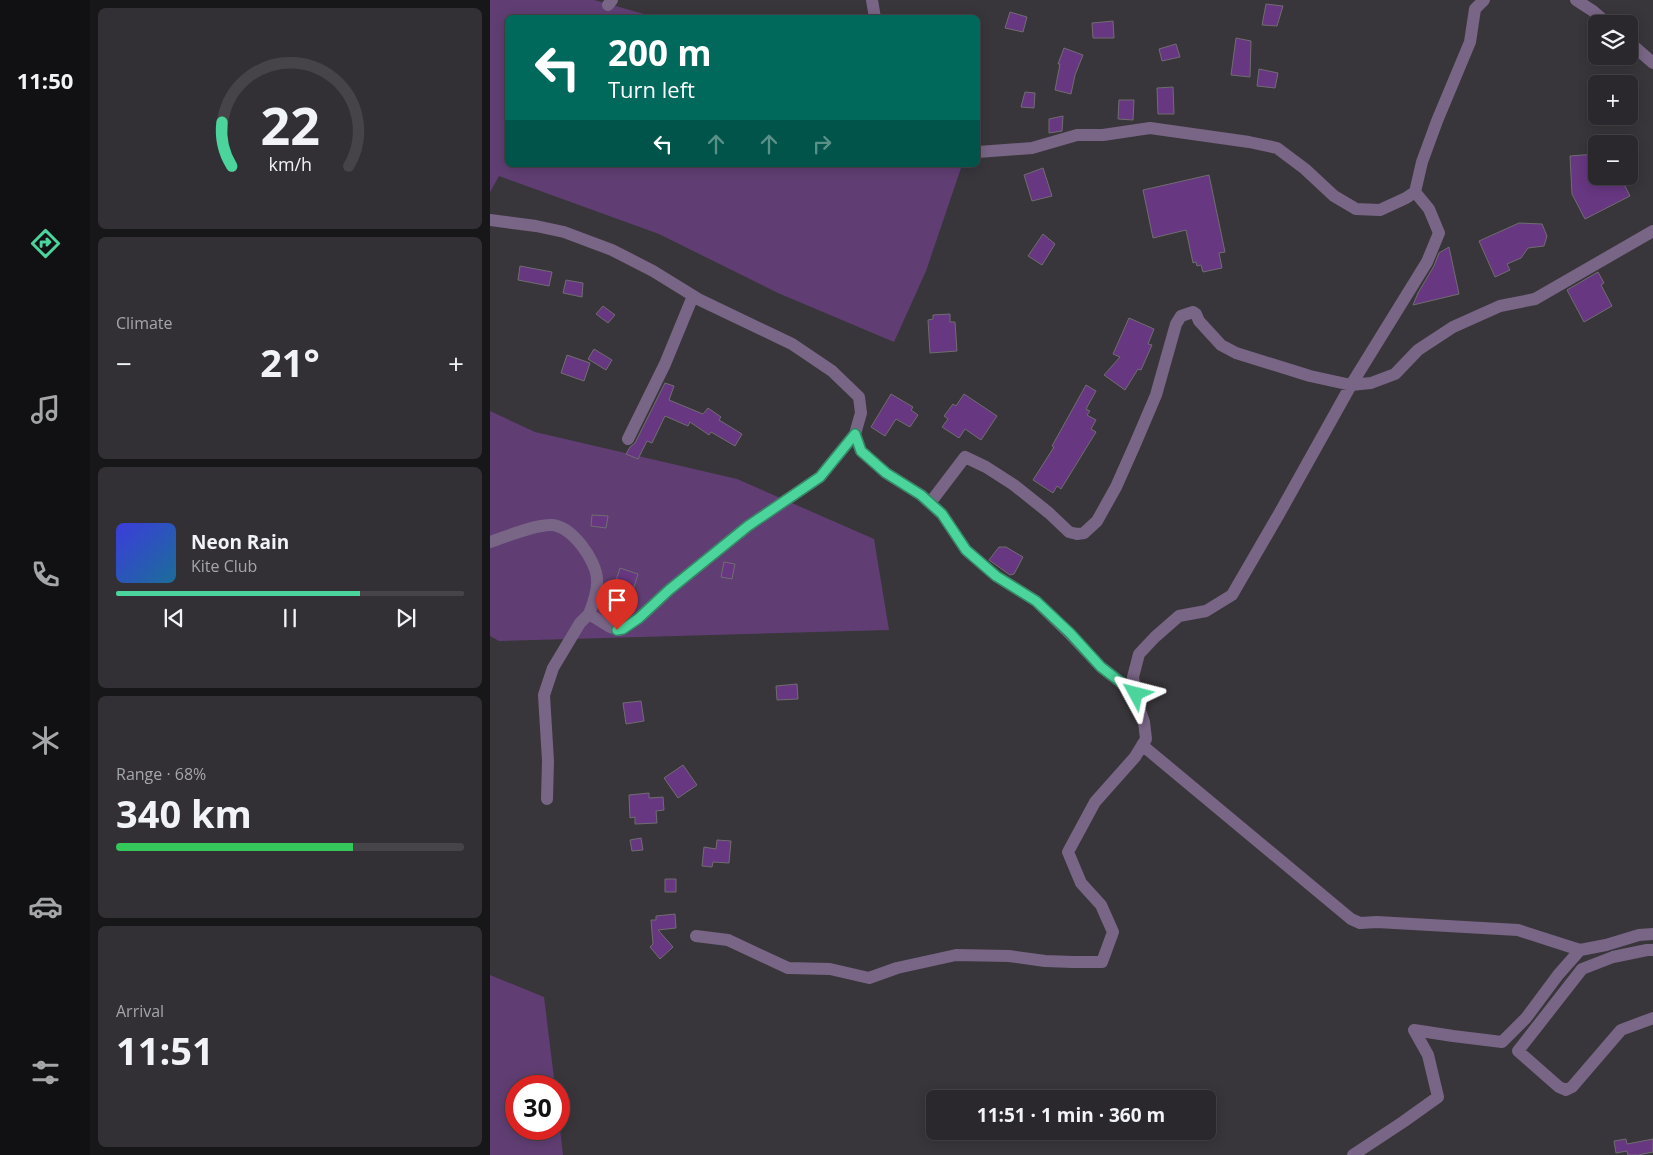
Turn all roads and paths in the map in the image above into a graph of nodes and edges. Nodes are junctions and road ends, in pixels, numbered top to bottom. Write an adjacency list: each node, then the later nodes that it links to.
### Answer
1 (872, 0): 5 (street)
2 (1484, 0): 9 (street)
3 (1576, 0): 4 (street)
4 (1594, 5)
5 (874, 15)
6 (1638, 50): 7 (street)
7 (1653, 63)
8 (980, 152): 9 (street)
9 (1415, 192): 13 (street)
10 (490, 220): 12 (street)
11 (1653, 231): 13 (street)
12 (693, 296): 14 (street); 15 (street)
13 (1350, 385): 16 (street); 19 (street)
14 (855, 434): 16 (street); 18 (street)
15 (628, 439)
16 (930, 503): 19 (street)
17 (490, 542): 18 (street)
18 (589, 614): 21 (street)
19 (1136, 694): 20 (street)
20 (1142, 745): 24 (street); 25 (street)
21 (546, 799)
22 (1653, 934): 23 (street)
23 (1640, 935): 25 (street); 26 (street)
24 (696, 936)
25 (1580, 950): 28 (street)
26 (1650, 950): 27 (street)
27 (1653, 1018)
28 (1353, 1155)

